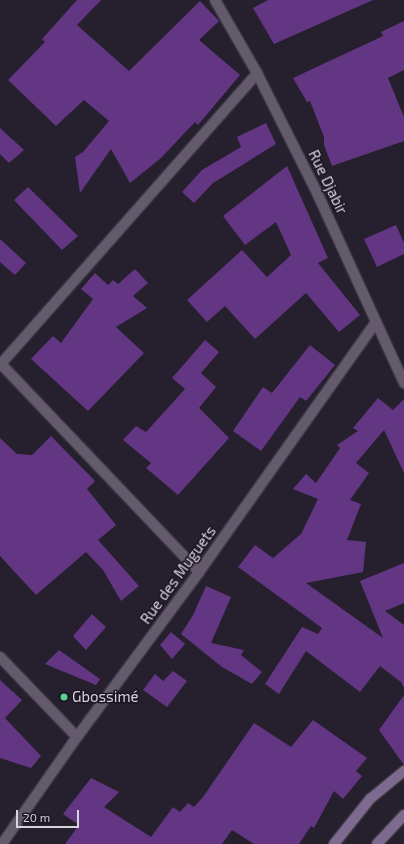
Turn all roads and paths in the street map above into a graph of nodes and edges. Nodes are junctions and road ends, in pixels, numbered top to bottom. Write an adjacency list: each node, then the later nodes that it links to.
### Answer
1 (215, 0): 2 (street, Rue Djabir)
2 (257, 73): 3 (street, Rue Djabir); 4 (street)
3 (376, 322): 5 (street, Rue Djabir); 6 (street, Rue des Muguets)
4 (0, 364): 6 (street)
5 (404, 382)
6 (199, 572): 8 (street, Rue des Muguets)
7 (0, 657): 8 (street)
8 (77, 737): 11 (street, Rue des Muguets)
9 (404, 771): 12 (main road)
10 (404, 815): 13 (main road)
11 (2, 844)
12 (334, 844)
13 (377, 844)

